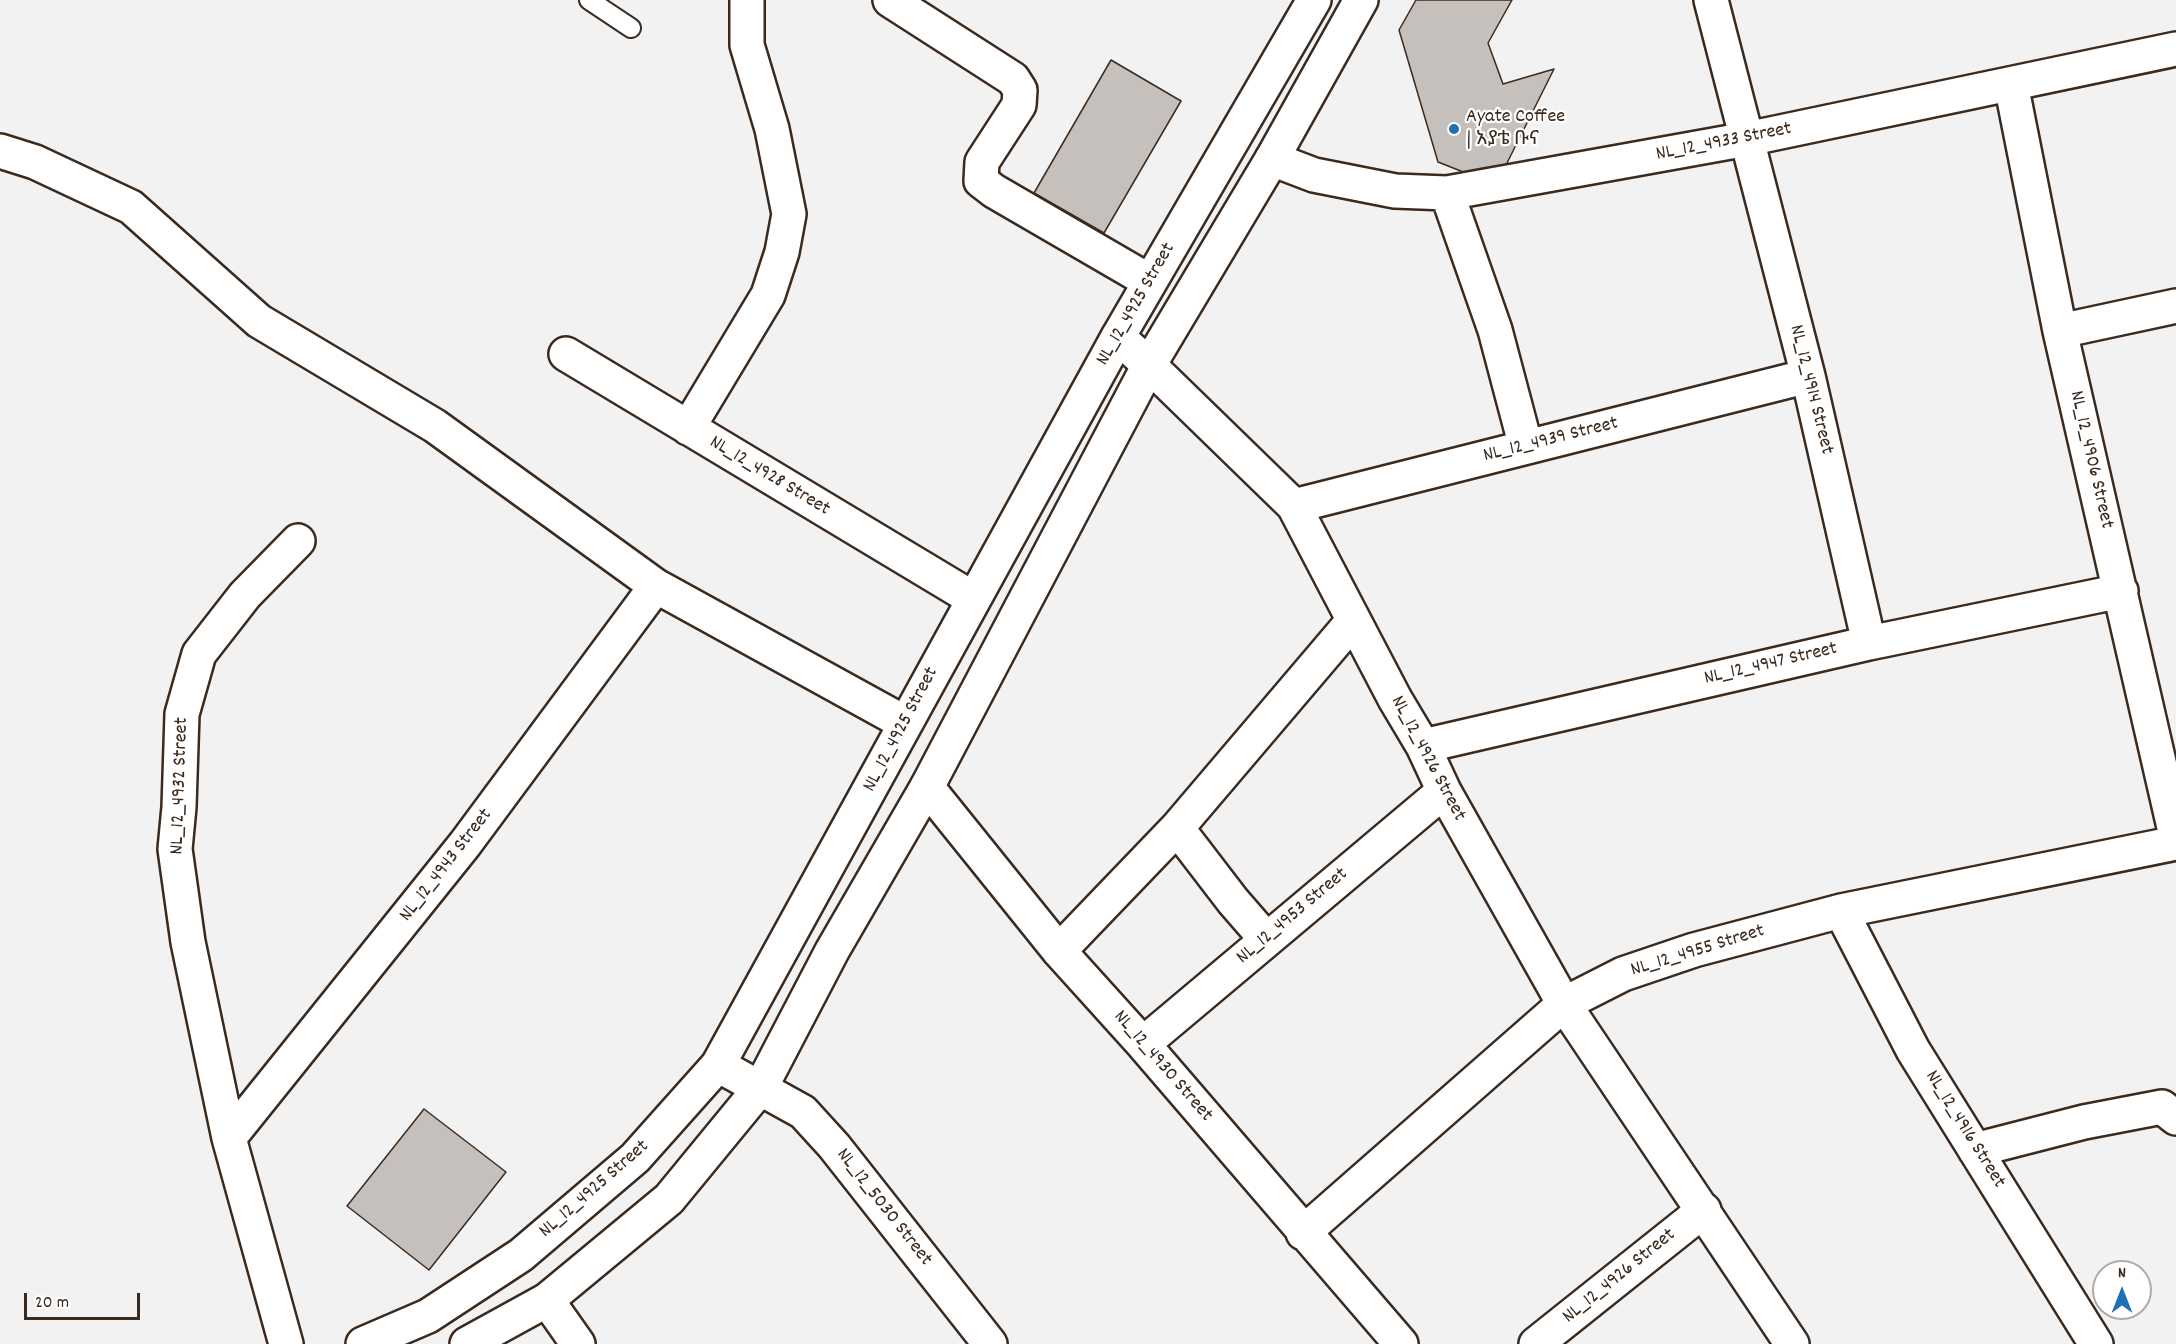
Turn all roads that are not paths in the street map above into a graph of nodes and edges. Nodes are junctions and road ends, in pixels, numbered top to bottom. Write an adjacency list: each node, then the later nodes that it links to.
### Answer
1 (589, 0): 7 (lane)
2 (747, 0): 21 (street)
3 (890, 0): 14 (street)
4 (1314, 0): 14 (street, NL_12_4925 Street)
5 (1711, 0): 10 (street, NL_12_4914 Street)
6 (1352, 3): 12 (street, NL_12_4925 Street)
7 (631, 28)
8 (2176, 50): 9 (street, NL_12_4933 Street)
9 (2011, 84): 10 (street, NL_12_4933 Street); 16 (street, NL_12_4906 Street)
10 (1746, 139): 13 (street, NL_12_4933 Street); 20 (street, NL_12_4914 Street)
11 (0, 151): 25 (street)
12 (1272, 159): 13 (street, NL_12_4933 Street); 19 (street, NL_12_4925 Street)
13 (1447, 193): 22 (street)
14 (1149, 281): 17 (street, NL_12_4925 Street)
15 (2176, 306): 16 (street)
16 (2060, 332): 26 (street, NL_12_4906 Street)
17 (1118, 337): 19 (street, NL_12_4926 Street); 27 (street, NL_12_4925 Street)
18 (566, 354): 21 (street, NL_12_4928 Street)
19 (1149, 365): 23 (street, NL_12_4926 Street); 32 (street, NL_12_4925 Street)
20 (1808, 376): 22 (street, NL_12_4939 Street); 29 (street, NL_12_4914 Street)
21 (688, 428): 27 (street, NL_12_4928 Street)
22 (1526, 447): 23 (street, NL_12_4939 Street)
23 (1294, 506): 28 (street, NL_12_4926 Street)
24 (298, 541): 45 (street, NL_12_4932 Street)
25 (656, 586): 30 (street); 45 (street, NL_12_4943 Street)
26 (2121, 591): 29 (street, NL_12_4947 Street); 35 (street, NL_12_4906 Street)
27 (972, 598): 30 (street, NL_12_4925 Street)
28 (1353, 621): 31 (street, NL_12_4926 Street); 34 (street)
29 (1869, 643): 31 (street, NL_12_4947 Street)
30 (905, 723): 42 (street, NL_12_4925 Street)
31 (1422, 746): 33 (street, NL_12_4926 Street)
32 (927, 787): 39 (street, NL_12_4930 Street); 43 (street, NL_12_4925 Street)
33 (1444, 791): 38 (street, NL_12_4953 Street); 40 (street, NL_12_4926 Street)
34 (1177, 828): 38 (street); 39 (street)
35 (2176, 836)
36 (2176, 843): 37 (street, NL_12_4955 Street)
37 (1841, 911): 40 (street, NL_12_4955 Street); 46 (street, NL_12_4916 Street)
38 (1266, 939): 41 (street, NL_12_4953 Street)
39 (1059, 951): 41 (street, NL_12_4930 Street)
40 (1564, 1004): 47 (street, NL_12_4926 Street); 48 (street, NL_12_4955 Street)
41 (1143, 1044): 48 (street, NL_12_4930 Street)
42 (718, 1065): 43 (street, NL_12_5030 Street); 51 (street, NL_12_4925 Street)
43 (760, 1088): 49 (street, NL_12_4925 Street); 54 (street, NL_12_5030 Street)
44 (2171, 1110): 46 (street)
45 (229, 1138): 50 (street, NL_12_4932 Street)
46 (1975, 1150): 58 (street, NL_12_4916 Street)
47 (1704, 1210): 56 (street, NL_12_4926 Street); 57 (street, NL_12_4926 Street)
48 (1304, 1233): 55 (street, NL_12_4930 Street)
49 (547, 1300): 52 (street, NL_12_4925 Street); 53 (street)
50 (286, 1344)
51 (363, 1344)
52 (467, 1344)
53 (578, 1344)
54 (990, 1344)
55 (1401, 1344)
56 (1536, 1344)
57 (1792, 1344)
58 (2096, 1344)

